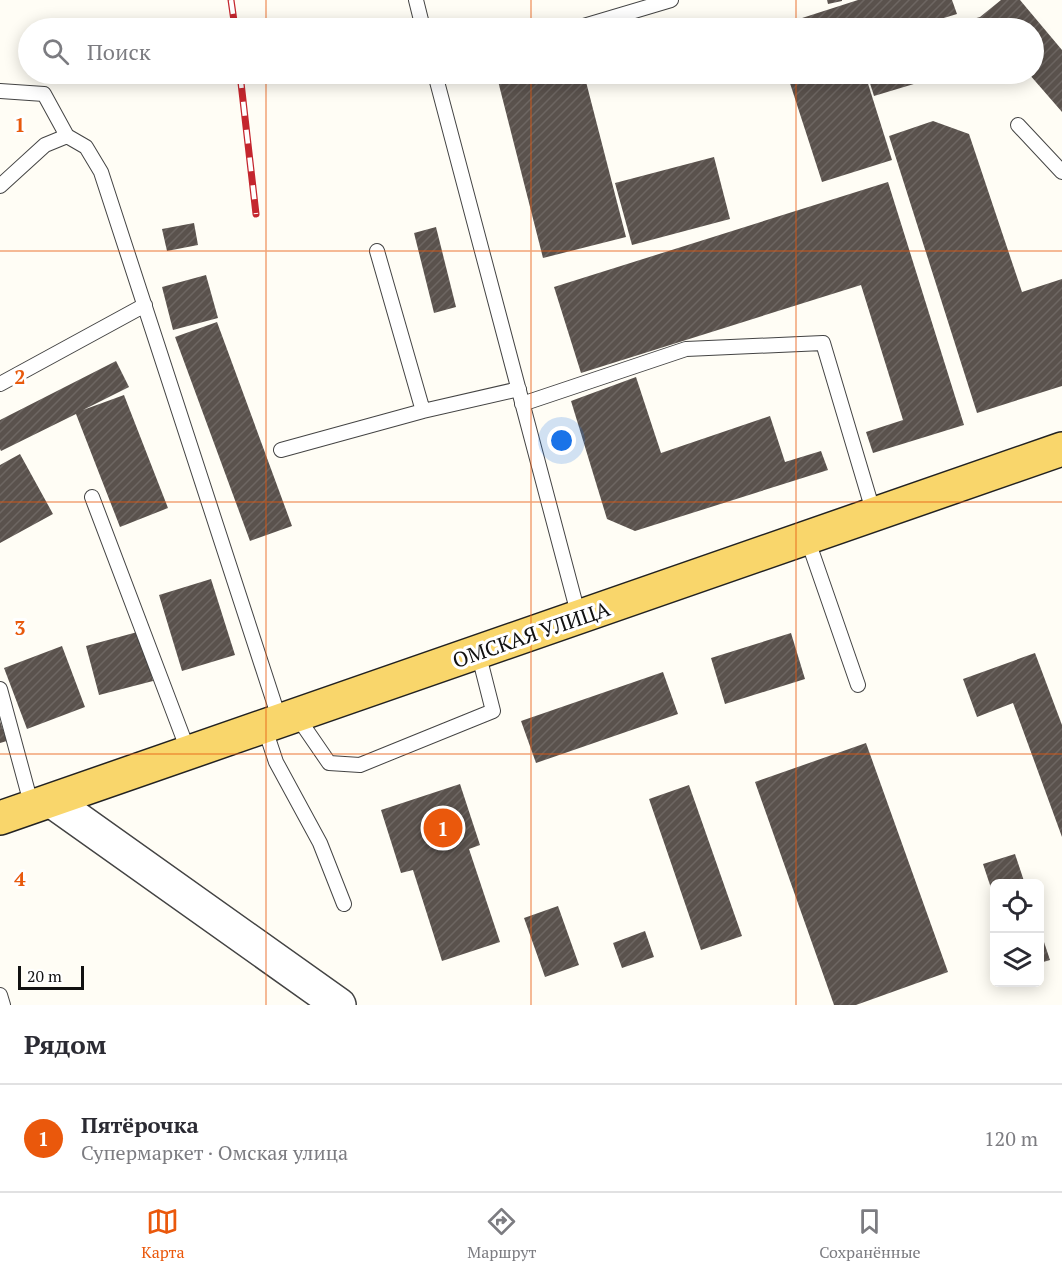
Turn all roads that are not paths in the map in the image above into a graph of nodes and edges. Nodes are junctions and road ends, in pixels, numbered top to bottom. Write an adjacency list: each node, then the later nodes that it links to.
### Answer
1 (416, 0): 3 (lane)
2 (671, 0): 4 (lane)
3 (420, 18)
4 (611, 18)
5 (438, 84): 14 (lane)
6 (0, 91): 8 (lane)
7 (1018, 125): 9 (lane)
8 (67, 136): 10 (lane); 12 (lane)
9 (1062, 172)
10 (0, 186)
11 (377, 251): 16 (lane)
12 (146, 304): 13 (lane); 26 (lane)
13 (0, 384)
14 (519, 389): 15 (lane); 16 (lane)
15 (522, 404): 20 (lane); 22 (lane)
16 (423, 411): 18 (lane)
17 (1062, 449): 20 (main road, ОМСКАЯ УЛИЦА)
18 (281, 450)
19 (92, 496): 27 (lane)
20 (874, 514): 21 (main road, ОМСКАЯ УЛИЦА)
21 (807, 538): 22 (main road, ОМСКАЯ УЛИЦА); 24 (lane)
22 (579, 617): 23 (main road, ОМСКАЯ УЛИЦА)
23 (478, 652): 26 (main road, ОМСКАЯ УЛИЦА); 26 (lane)
24 (858, 685)
25 (0, 689): 28 (lane)
26 (280, 721): 27 (main road, ОМСКАЯ УЛИЦА); 30 (lane)
27 (189, 754): 28 (main road, ОМСКАЯ УЛИЦА)
28 (42, 804): 29 (main road, ОМСКАЯ УЛИЦА); 32 (street)
29 (0, 818)
30 (344, 904)
31 (0, 995): 33 (lane)
32 (325, 1001)
33 (3, 1005)

